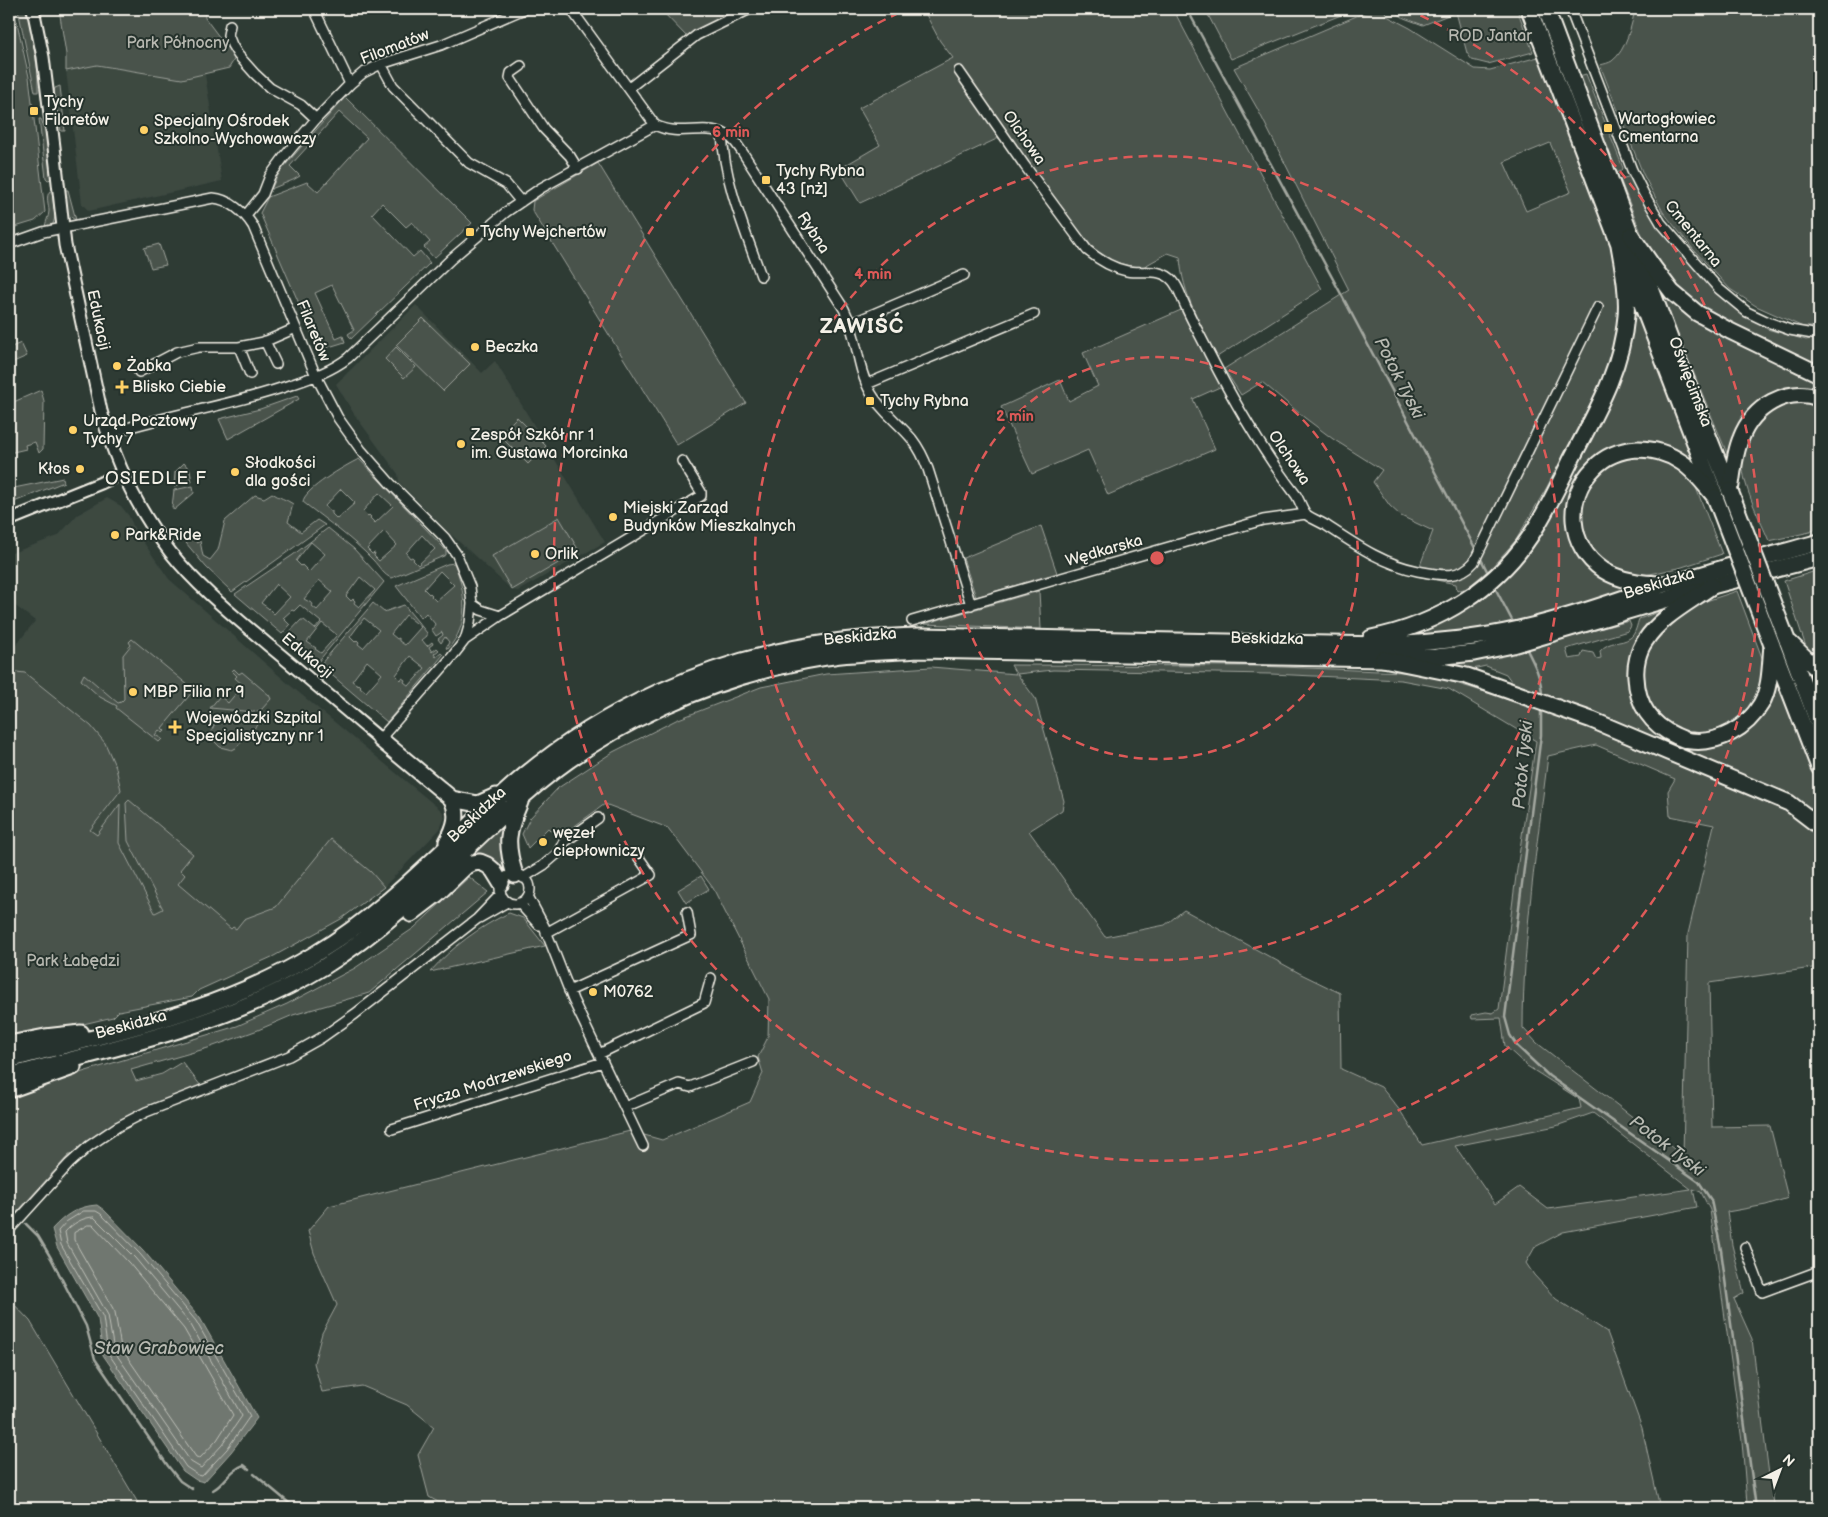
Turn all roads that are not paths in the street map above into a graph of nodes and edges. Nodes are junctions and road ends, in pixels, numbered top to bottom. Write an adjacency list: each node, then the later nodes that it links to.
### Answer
1 (34, 9): 21 (street, Edukacji)
2 (314, 9): 13 (street)
3 (524, 9): 10 (street, Filomatów)
4 (571, 9): 14 (street)
5 (750, 9): 14 (street)
6 (1529, 9): 24 (main road, Oświęcimska)
7 (1546, 9): 22 (main road, Oświęcimska)
8 (1570, 9): 31 (street, Cmentarna)
9 (230, 25): 15 (street)
10 (381, 64): 13 (street, Filomatów); 19 (street)
11 (521, 66): 18 (street)
12 (959, 71): 46 (street, Olchowa)
13 (350, 84): 15 (street, Filomatów)
14 (629, 88): 16 (street)
15 (316, 119): 20 (street, Filomatów)
16 (655, 125): 17 (street); 18 (street)
17 (722, 133): 26 (street); 29 (street, Rybna)
18 (578, 169): 19 (street)
19 (521, 202): 38 (street)
20 (246, 215): 21 (street, Filaretów); 30 (street, Filaretów)
21 (62, 228): 23 (street, Filaretów); 41 (street, Edukacji)
22 (1632, 235): 37 (main road); 44 (main road, Oświęcimska)
23 (9, 244)
24 (1619, 245): 45 (main road, Oświęcimska); 62 (main road)
25 (964, 275): 29 (street)
26 (761, 276)
27 (1598, 306): 46 (street)
28 (1034, 314): 39 (street)
29 (850, 322): 39 (street, Rybna)
30 (296, 328): 32 (street); 38 (street, Filaretów)
31 (1819, 333)
32 (266, 341): 33 (street); 34 (street)
33 (239, 347): 35 (street); 36 (street)
34 (276, 364)
35 (138, 372)
36 (250, 374)
37 (1819, 374)
38 (316, 376): 41 (street); 54 (street, Filaretów)
39 (866, 384): 55 (street, Rybna)
40 (1819, 398): 44 (main road)
41 (107, 434): 43 (street, Edukacji)
42 (682, 460): 56 (street, Filaretów)
43 (122, 473): 47 (street); 67 (street, Edukacji)
44 (1730, 491): 61 (main road, Oświęcimska, bridge)
45 (1715, 497): 52 (main road); 63 (main road, Oświęcimska, bridge)
46 (1306, 514): 55 (street, Wędkarska)
47 (9, 520)
48 (1819, 533): 50 (main road)
49 (1819, 542): 50 (main road, Beskidzka)
50 (1796, 549): 52 (main road, Beskidzka)
51 (1819, 558): 53 (main road, Beskidzka)
52 (1667, 584): 58 (main road, Beskidzka)
53 (1712, 586): 58 (main road, Beskidzka); 63 (main road)
54 (472, 604): 56 (street); 60 (street, Filaretów)
55 (972, 605): 57 (street, Wędkarska)
56 (500, 616): 60 (street, Filaretów)
57 (912, 621)
58 (1531, 633): 59 (main road, Beskidzka)
59 (1509, 638): 62 (main road, Beskidzka); 64 (main road, Beskidzka)
60 (464, 640): 67 (street, Filaretów)
61 (1787, 640): 65 (main road); 66 (main road, Oświęcimska)
62 (1341, 644): 69 (main road, Beskidzka)
63 (1772, 645): 68 (main road, Oświęcimska)
64 (1383, 659): 69 (main road, Beskidzka); 72 (main road)
65 (1819, 671)
66 (1819, 726)
67 (380, 739): 70 (main road)
68 (1819, 767)
69 (517, 791): 70 (main road); 73 (main road, Beskidzka); 75 (main road); 82 (main road, Beskidzka)
70 (452, 798): 73 (main road)
71 (598, 818): 75 (street)
72 (1819, 826)
73 (440, 855): 86 (main road, Beskidzka)
74 (637, 855): 83 (street)
75 (522, 879): 76 (street); 77 (street)
76 (501, 889): 78 (street); 81 (street); 82 (main road)
77 (528, 896): 79 (street); 83 (street, Frycza Modrzewskiego)
78 (508, 902): 79 (street); 81 (street)
79 (519, 903): 83 (street)
80 (687, 912): 85 (street)
81 (476, 919): 97 (street)
82 (378, 929): 88 (main road, Beskidzka)
83 (546, 933): 85 (street, Frycza Modrzewskiego)
84 (711, 978): 89 (street)
85 (569, 991): 89 (street, Frycza Modrzewskiego)
86 (124, 1029): 87 (main road); 90 (main road, Beskidzka)
87 (9, 1044)
88 (127, 1044): 92 (main road, Beskidzka); 93 (main road)
89 (601, 1058): 94 (street, Frycza Modrzewskiego); 95 (street, Frycza Modrzewskiego)
90 (9, 1060)
91 (753, 1062): 94 (street)
92 (9, 1076)
93 (9, 1090)
94 (625, 1107): 96 (street, Frycza Modrzewskiego)
95 (392, 1129)
96 (643, 1146)
97 (9, 1230)
98 (1745, 1247): 99 (street)
99 (1819, 1271)

